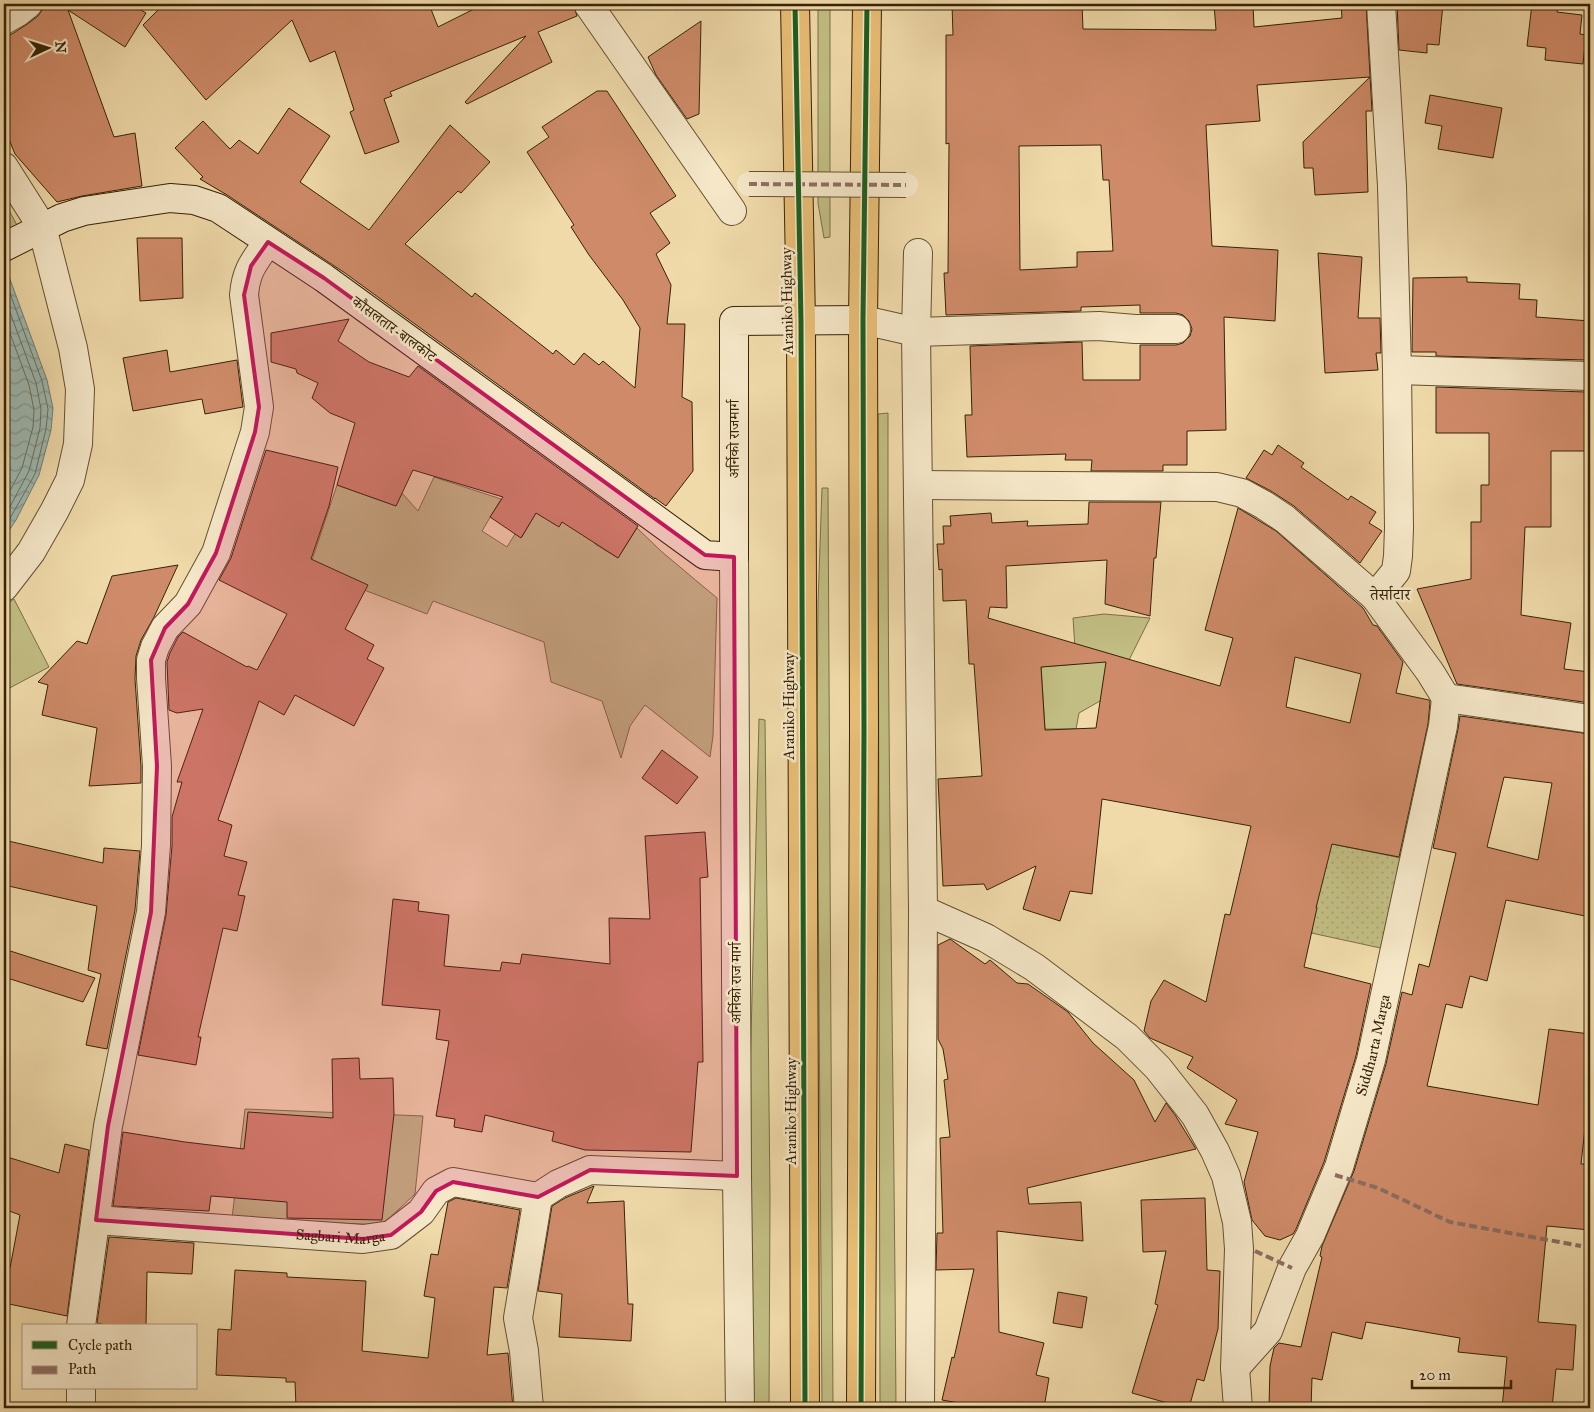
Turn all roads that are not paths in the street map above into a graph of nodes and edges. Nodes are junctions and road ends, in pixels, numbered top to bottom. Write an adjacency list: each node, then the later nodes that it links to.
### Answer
1 (28, 4): 6 (street)
2 (588, 4): 10 (street)
3 (795, 4): 15 (highway, Araniko Highway)
4 (866, 4): 14 (highway)
5 (1381, 4): 18 (street)
6 (4, 20)
7 (4, 166): 11 (street)
8 (749, 184): 9 (street, bridge)
9 (906, 185)
10 (732, 211)
11 (24, 237): 12 (street, कौसलतार-बालकोट); 22 (street)
12 (268, 242): 21 (street, कौसलतार-बालकोट); 29 (street)
13 (918, 253): 17 (street)
14 (863, 320): 15 (street); 17 (street); 37 (highway)
15 (801, 322): 21 (street, अर्निको राजमार्ग); 36 (highway, Araniko Highway)
16 (1176, 329): 17 (street)
17 (916, 332): 20 (street)
18 (1397, 370): 19 (street); 23 (street)
19 (1590, 376)
20 (918, 485): 23 (street); 26 (street)
21 (734, 557): 27 (street, अर्निको राज मार्ग)
22 (4, 587)
23 (1375, 598): 24 (street)
24 (1446, 698): 25 (street); 31 (street, Siddharta Marga)
25 (1590, 719)
26 (923, 910): 31 (street); 38 (street)
27 (737, 1176): 28 (street); 35 (street, अर्निको राज मार्ग)
28 (538, 1197): 29 (street, Sagbari Marga); 34 (street)
29 (96, 1220): 30 (street)
30 (82, 1324)
31 (1235, 1368): 39 (street)
32 (80, 1390): 33 (street)
33 (81, 1408)
34 (529, 1408)
35 (740, 1408)
36 (805, 1408)
37 (861, 1408)
38 (920, 1408)
39 (1238, 1408)

